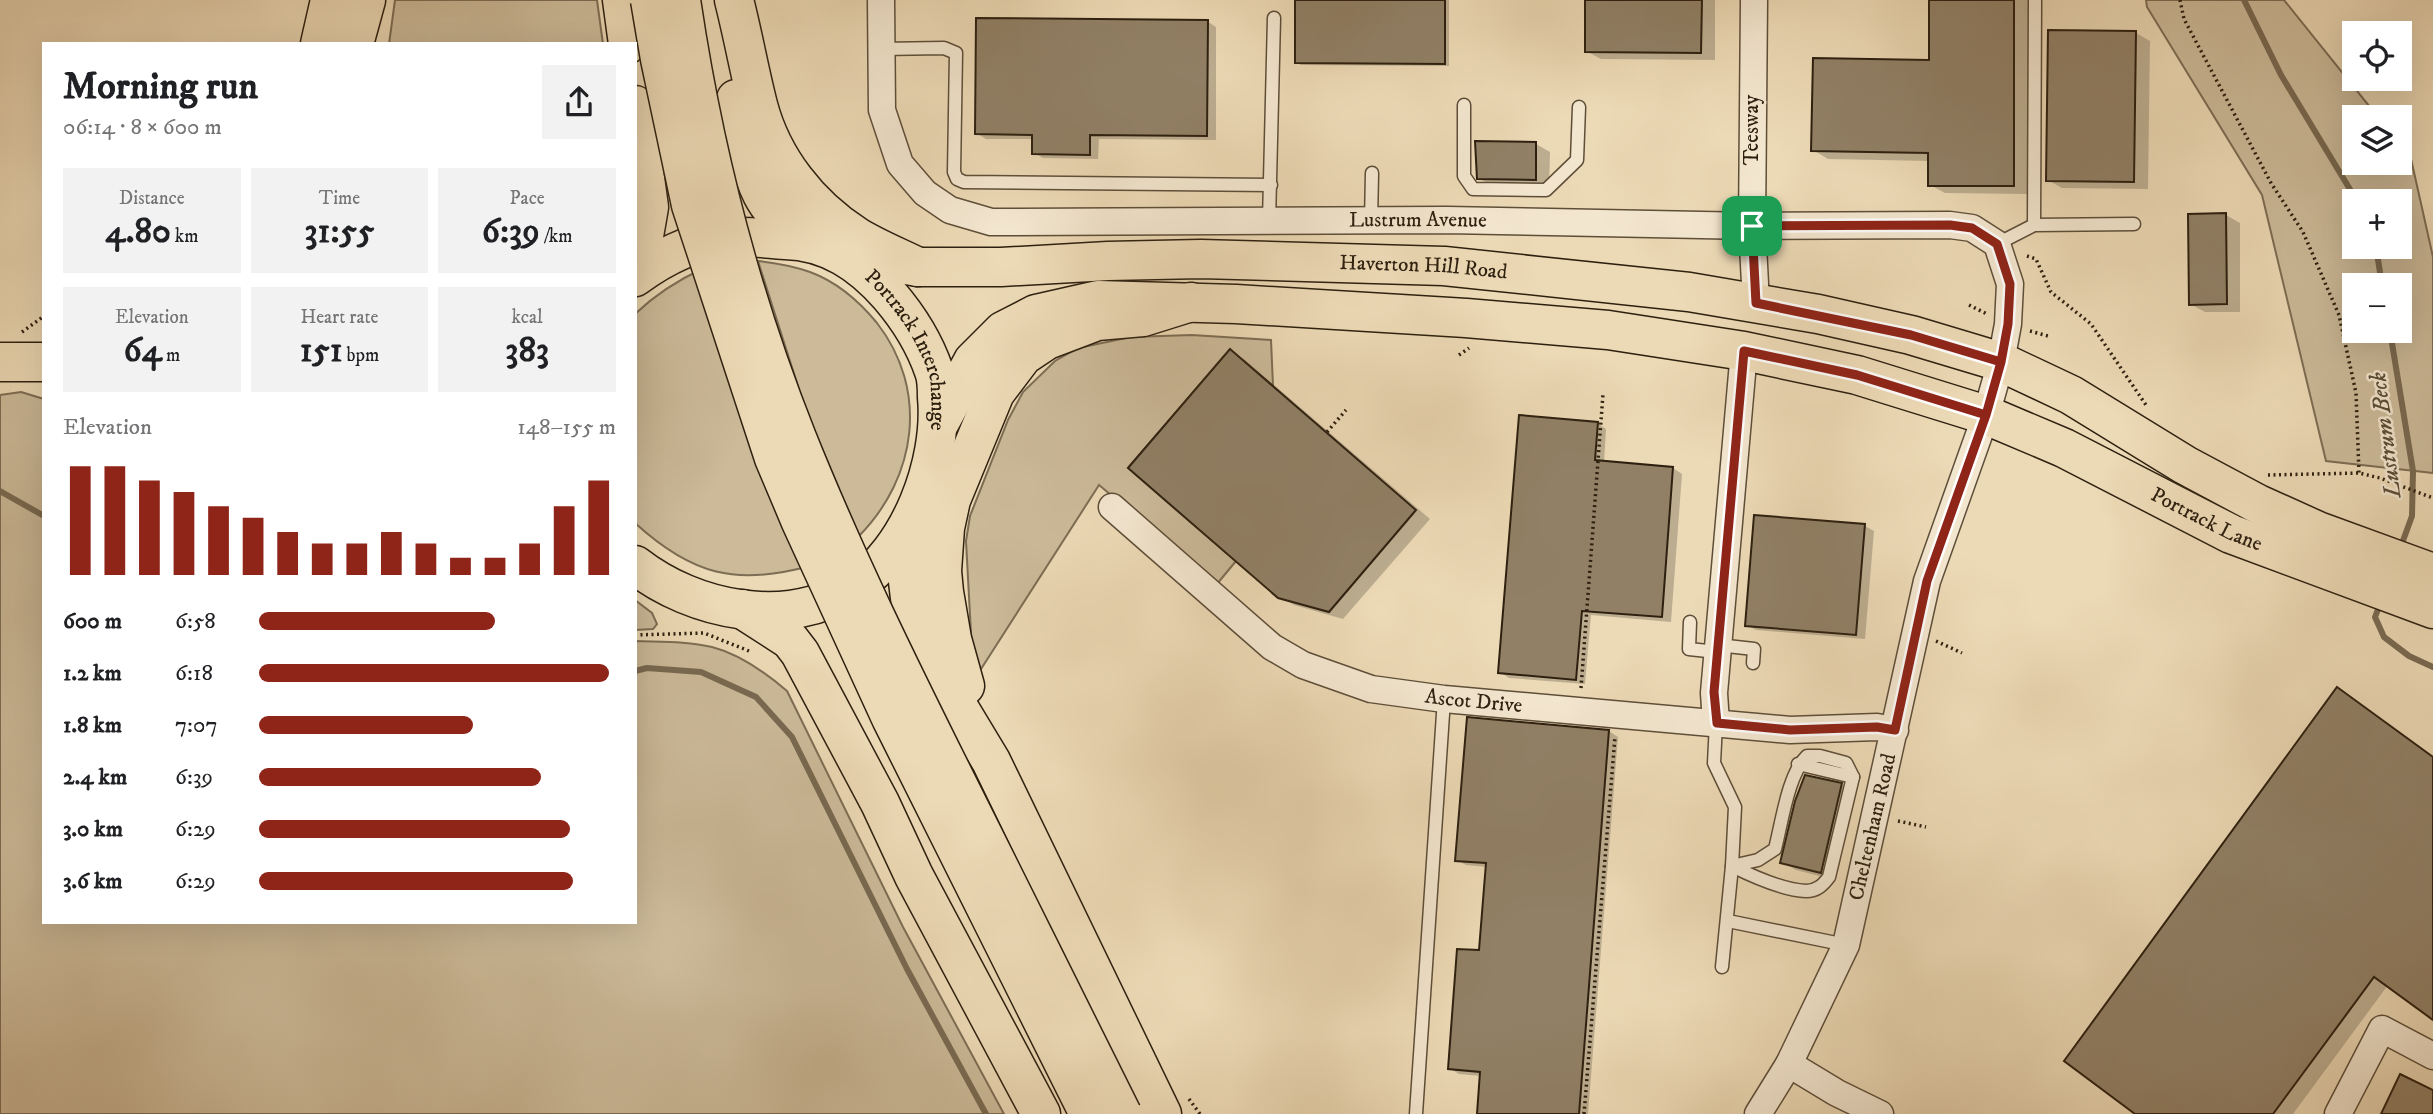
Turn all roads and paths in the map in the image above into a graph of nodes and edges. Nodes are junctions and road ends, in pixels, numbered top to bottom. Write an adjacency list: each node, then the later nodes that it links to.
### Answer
1 (330, 0): 13 (main road)
2 (366, 0): 14 (main road)
3 (622, 0): 15 (main road)
4 (650, 0): 78 (main road, bridge)
5 (681, 0): 79 (main road, bridge)
6 (723, 0): 27 (main road)
7 (734, 0): 31 (main road)
8 (881, 0): 16 (street, Lustrum Avenue)
9 (1754, 0): 26 (street, Teesway)
10 (2035, 0): 25 (lane)
11 (2180, 0): 47 (path)
12 (1274, 18): 21 (lane)
13 (320, 42)
14 (355, 42)
15 (628, 42)
16 (881, 49): 21 (lane); 23 (street, Lustrum Avenue)
17 (1464, 105): 18 (lane)
18 (1579, 107)
19 (637, 119): 29 (main road)
20 (1372, 173): 22 (lane)
21 (1270, 185): 23 (lane)
22 (1371, 221): 23 (street, Lustrum Avenue); 26 (street, Lustrum Avenue)
23 (1269, 222)
24 (2134, 224): 25 (lane)
25 (2035, 225): 28 (lane)
26 (1752, 226): 28 (street, Lustrum Avenue); 34 (street, Teesway)
27 (801, 240): 30 (main road, Portrack Interchange); 32 (main road, Portrack Interchange)
28 (1997, 244): 40 (street); 43 (path)
29 (637, 253)
30 (839, 253): 31 (main road, Haverton Hill Road); 45 (main road, Portrack Interchange)
31 (918, 267): 34 (main road, Haverton Hill Road)
32 (637, 275)
33 (1191, 302): 37 (main road); 45 (main road); 68 (main road)
34 (1756, 303): 40 (main road, Haverton Hill Road)
35 (42, 319): 38 (path)
36 (1472, 346): 39 (path)
37 (1744, 351): 44 (main road); 59 (street)
38 (23, 352)
39 (1459, 355)
40 (2001, 362): 44 (street, Cheltenham Road); 52 (main road, Portrack Lane)
41 (1603, 394): 64 (path)
42 (1346, 410): 46 (path)
43 (2154, 413)
44 (1986, 415): 52 (main road, Portrack Lane); 67 (street, Cheltenham Road)
45 (940, 422): 51 (main road, Portrack Interchange)
46 (1327, 432)
47 (2359, 473): 48 (path); 49 (path)
48 (2256, 475)
49 (2433, 498)
50 (1112, 507): 63 (street, Ascot Drive)
51 (910, 524): 55 (main road, Portrack Interchange); 68 (main road)
52 (2352, 562): 54 (main road, Portrack Lane)
53 (637, 566): 55 (main road, Portrack Interchange)
54 (2425, 588)
55 (743, 609): 77 (main road)
56 (1690, 622): 59 (lane)
57 (637, 635): 61 (path)
58 (1931, 639): 60 (path)
59 (1718, 649): 62 (lane); 66 (street)
60 (1962, 653)
61 (756, 654)
62 (1753, 663)
63 (1444, 699): 64 (street, Ascot Drive); 81 (lane)
64 (1579, 710): 65 (street, Ascot Drive)
65 (1617, 714): 66 (street, Ascot Drive); 82 (path)
66 (1717, 723): 67 (street, Ascot Drive); 71 (lane)
67 (1895, 730): 73 (street, Cheltenham Road)
68 (991, 761): 80 (main road)
69 (1896, 820): 70 (path)
70 (1926, 827)
71 (1732, 866): 71 (lane); 72 (lane)
72 (1728, 921): 73 (lane); 74 (lane)
73 (1846, 945): 76 (street, Cheltenham Road)
74 (1722, 967)
75 (2433, 1056): 85 (street)
76 (1789, 1064): 83 (street, Cheltenham Road); 84 (street)
77 (1041, 1114)
78 (1088, 1114)
79 (1122, 1114)
80 (1162, 1114)
81 (1416, 1114)
82 (1584, 1114)
83 (1758, 1114)
84 (1880, 1114)
85 (2338, 1114)

